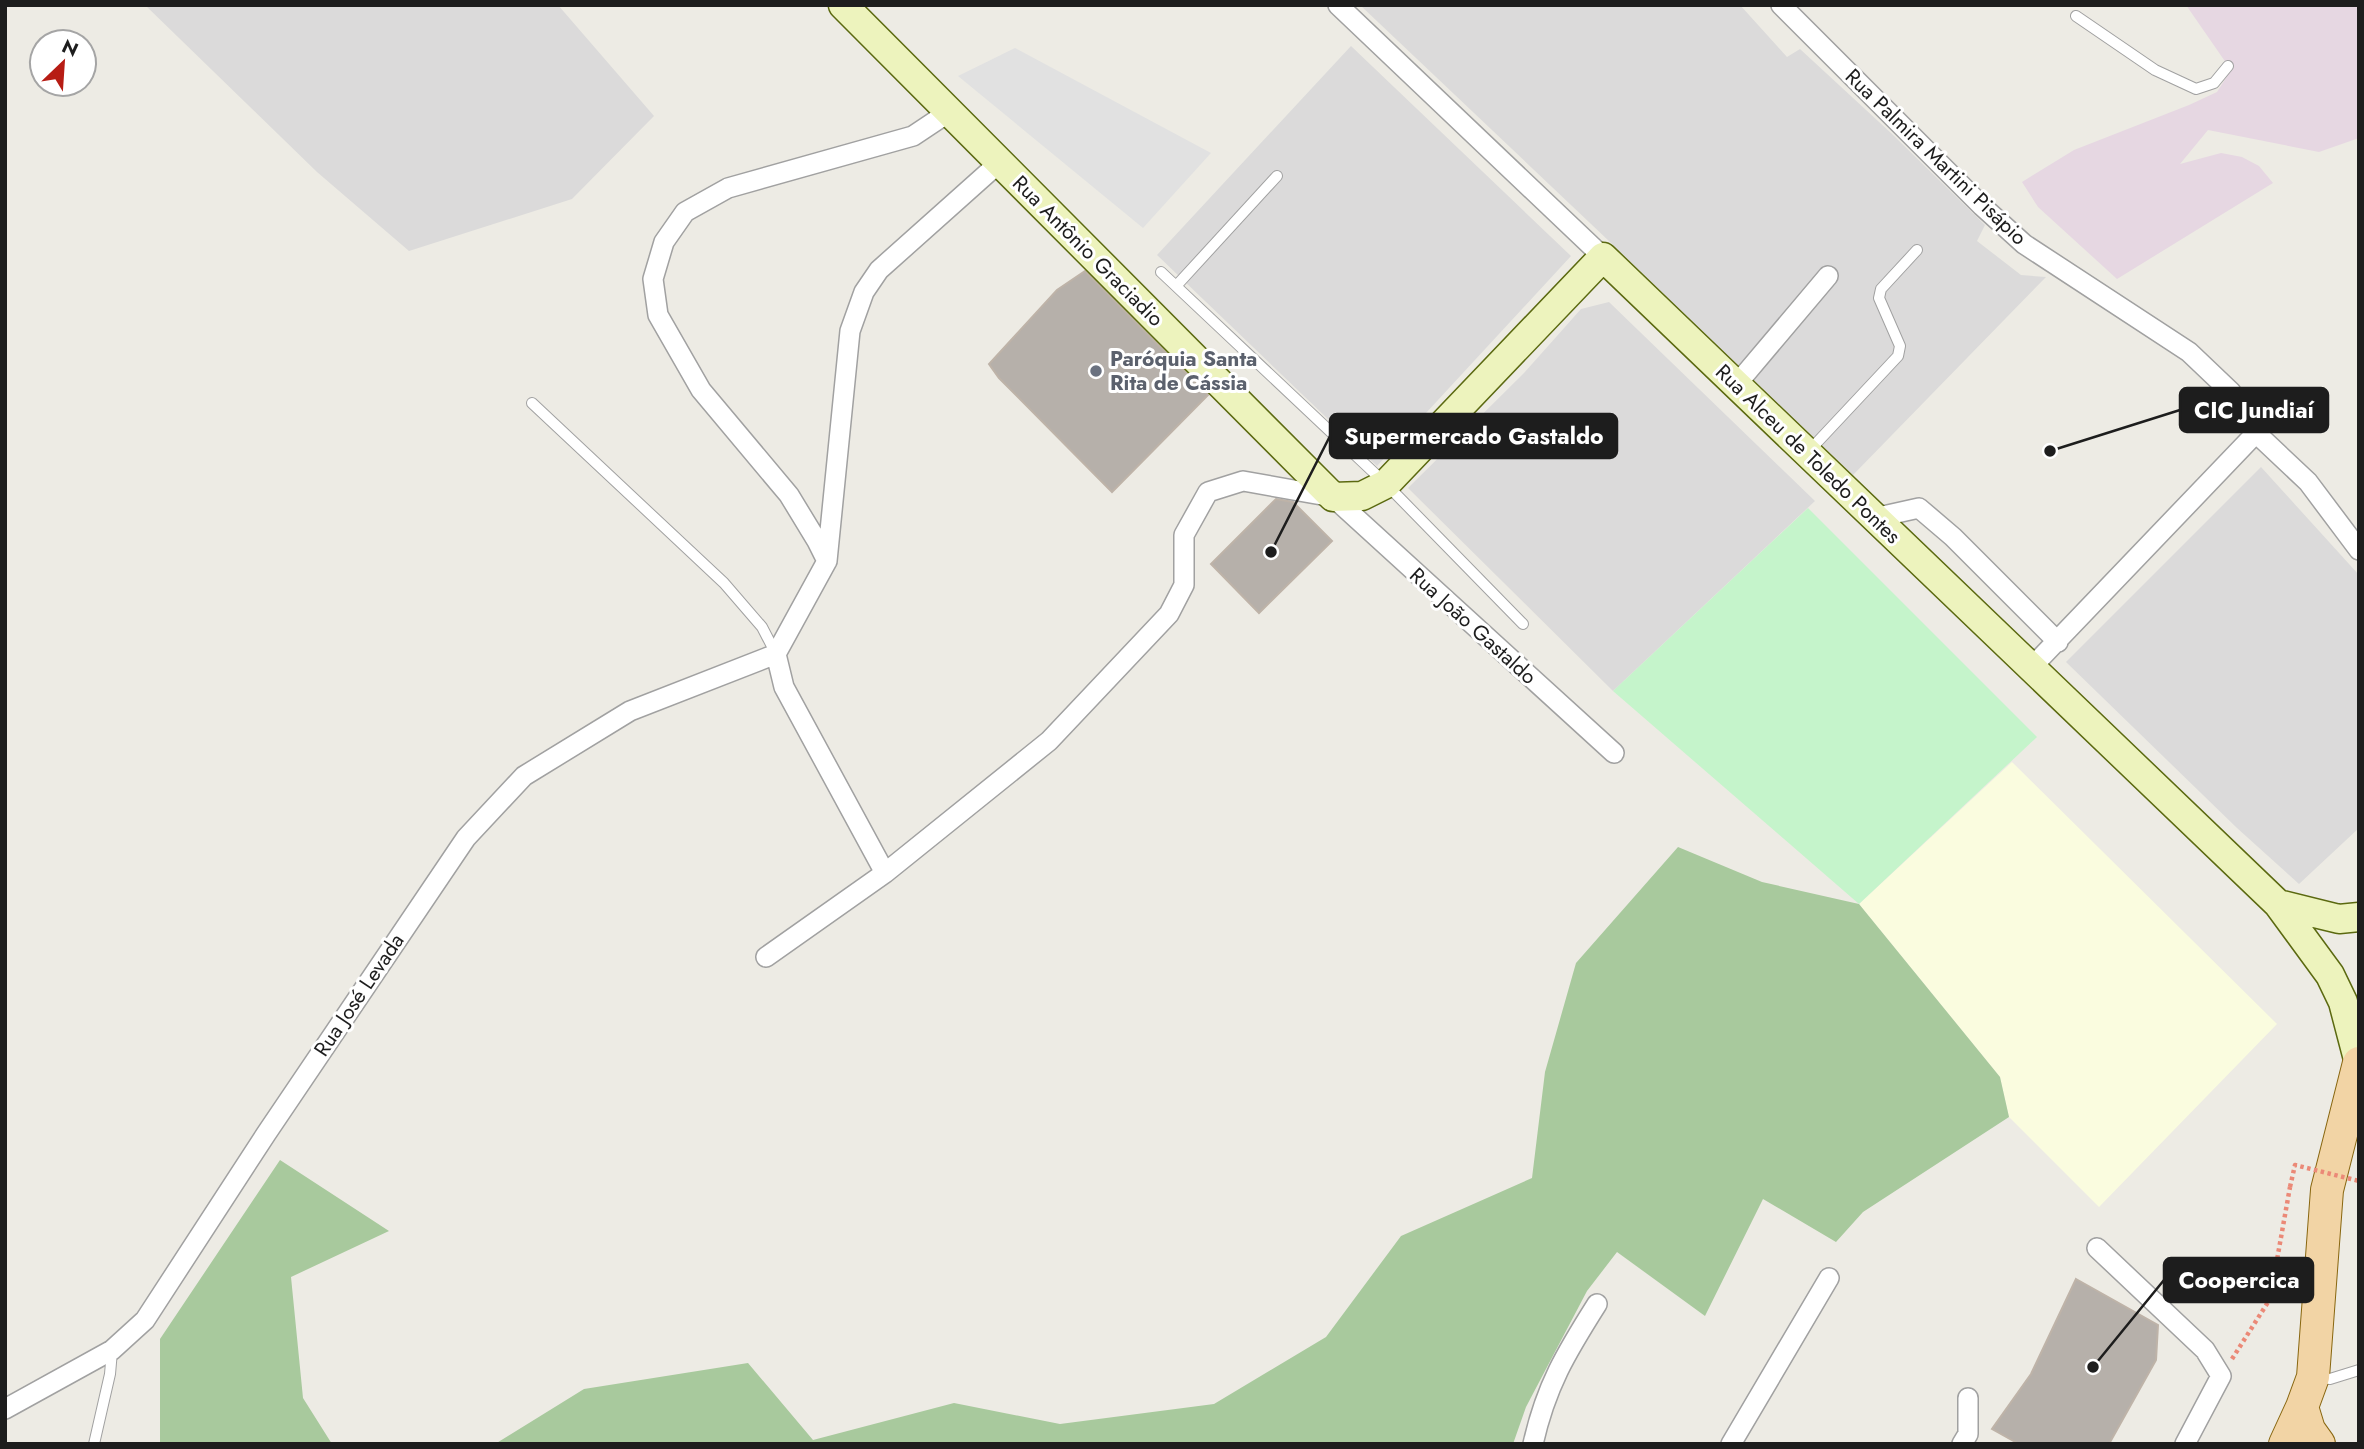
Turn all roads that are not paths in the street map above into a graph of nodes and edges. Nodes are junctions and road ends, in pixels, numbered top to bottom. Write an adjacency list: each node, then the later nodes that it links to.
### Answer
1 (843, 5): 6 (main road, Rua Antônio Graciadio)
2 (1338, 5): 10 (street, Rua Alceu de Toledo Pontes)
3 (1781, 5): 16 (street, Rua Palmira Martini Pisápio)
4 (2076, 16): 5 (lane)
5 (2228, 66)
6 (949, 112): 7 (main road, Rua Antônio Graciadio); 22 (street)
7 (1000, 162): 19 (main road, Rua Antônio Graciadio); 22 (street)
8 (1277, 176): 13 (lane)
9 (1917, 250): 17 (lane)
10 (1603, 257): 14 (main road, Rua Alceu de Toledo Pontes); 18 (main road)
11 (1161, 272): 13 (lane)
12 (1828, 276): 14 (street)
13 (1177, 285): 18 (lane)
14 (1736, 385): 17 (main road, Rua Alceu de Toledo Pontes)
15 (532, 403): 25 (lane)
16 (2256, 433): 21 (street, Rua Palmira Martini Pisápio); 24 (street)
17 (1807, 453): 20 (main road, Rua Alceu de Toledo Pontes)
18 (1386, 484): 19 (main road); 23 (lane)
19 (1333, 497): 27 (street, Rua João Gastaldo); 28 (street)
20 (1874, 518): 24 (street); 26 (main road, Rua Alceu de Toledo Pontes)
21 (2359, 550)
22 (827, 561): 25 (street)
23 (1523, 624)
24 (2058, 642): 26 (street)
25 (776, 654): 28 (street); 36 (street, Rua José Levada)
26 (2031, 668): 29 (main road, Rua Alceu de Toledo Pontes)
27 (1614, 753)
28 (884, 873): 31 (street)
29 (2277, 904): 30 (main road, Rua Alceu de Toledo Pontes); 32 (main road, Rua Alceu de Toledo Pontes)
30 (2359, 917)
31 (766, 957)
32 (2359, 1063): 38 (main road)
33 (2097, 1248): 46 (street)
34 (1829, 1278): 44 (street)
35 (1598, 1304): 43 (street)
36 (112, 1350): 41 (street, Rua José Levada); 42 (lane)
37 (2359, 1370): 38 (lane)
38 (2313, 1377): 40 (main road)
39 (1968, 1398): 45 (street)
40 (2302, 1407): 47 (main road); 48 (main road)
41 (5, 1409)
42 (94, 1444)
43 (1533, 1444)
44 (1731, 1444)
45 (1962, 1444)
46 (2185, 1444)
47 (2285, 1444)
48 (2319, 1444)

